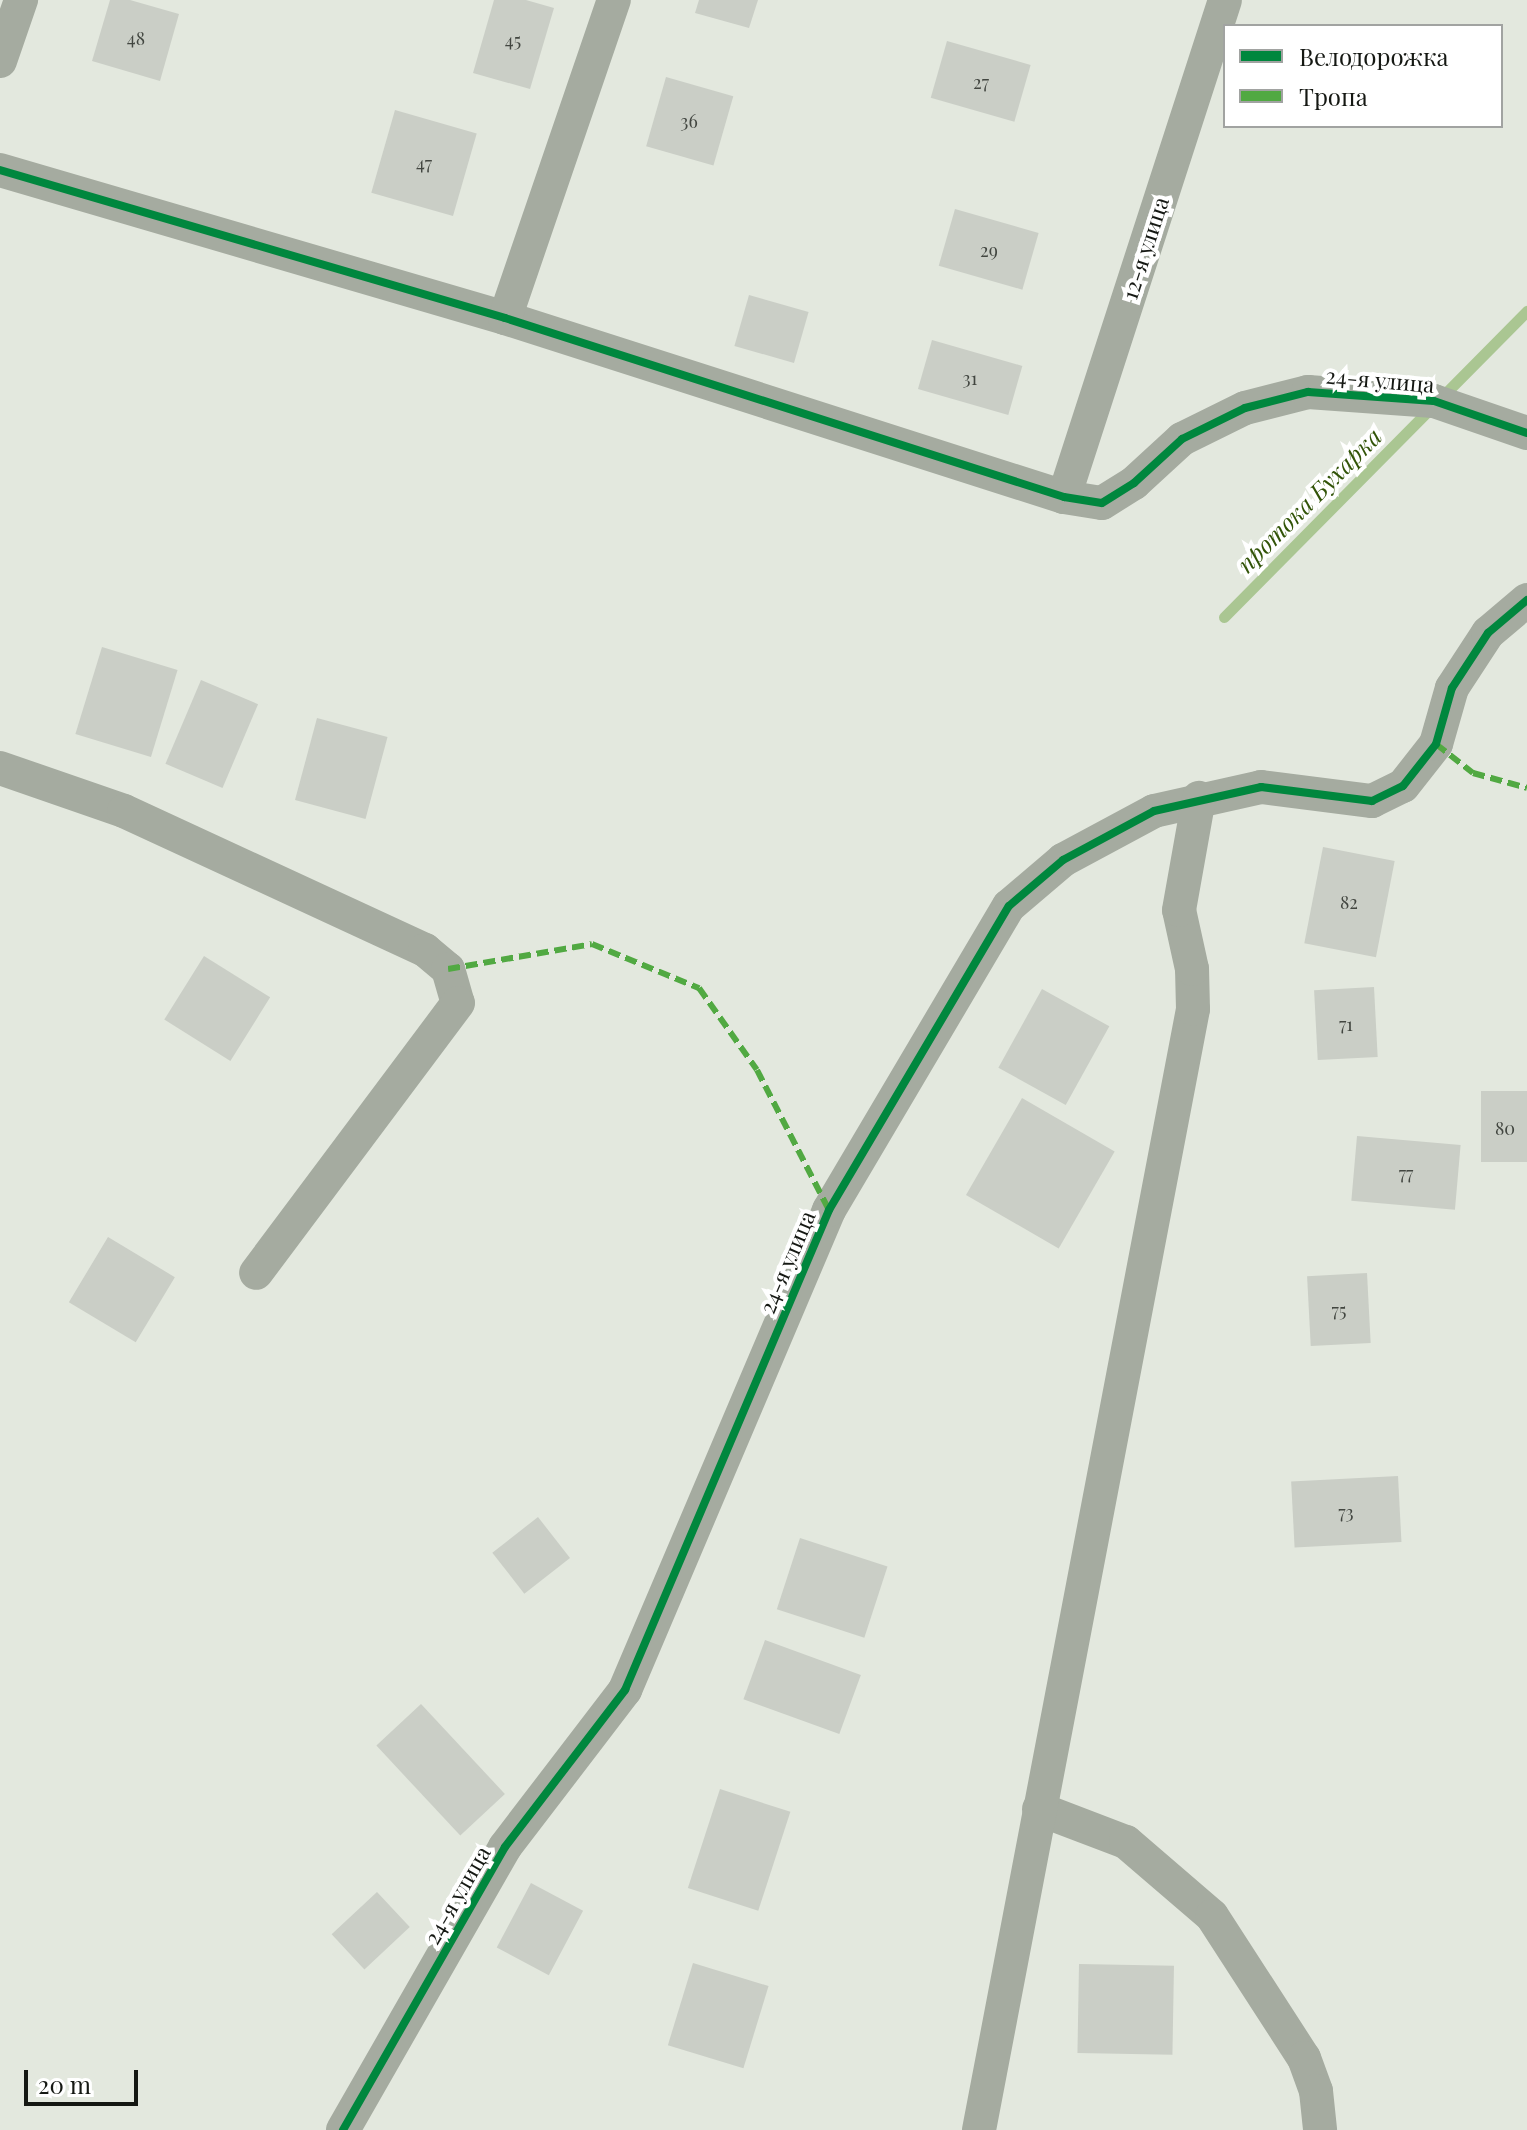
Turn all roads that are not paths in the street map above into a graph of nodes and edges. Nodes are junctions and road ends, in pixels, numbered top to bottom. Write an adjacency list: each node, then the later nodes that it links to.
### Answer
1 (21, 0): 4 (street)
2 (614, 0): 6 (street)
3 (1225, 0): 8 (street, 12-я улица)
4 (0, 61)
5 (0, 170): 6 (street, 24-я улица)
6 (505, 318): 8 (street, 24-я улица)
7 (1527, 433): 8 (street, 24-я улица)
8 (1064, 497)
9 (1527, 600): 11 (street, 24-я улица)
10 (0, 768): 12 (street)
11 (1199, 798): 13 (street); 14 (street, 24-я улица)
12 (256, 1273)
13 (1039, 1809): 15 (street); 16 (street)
14 (343, 2130)
15 (979, 2130)
16 (1320, 2130)

